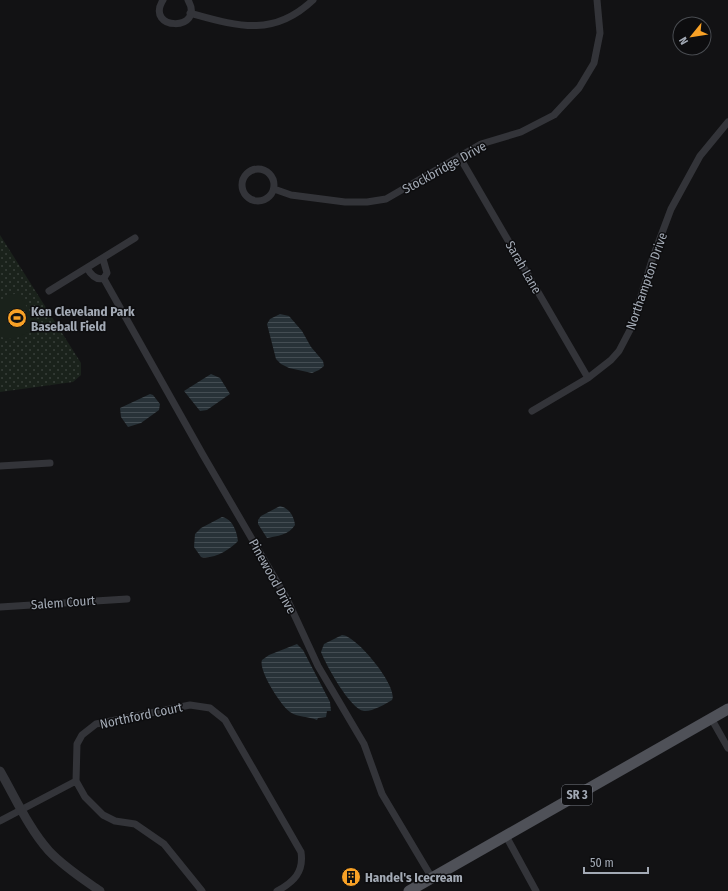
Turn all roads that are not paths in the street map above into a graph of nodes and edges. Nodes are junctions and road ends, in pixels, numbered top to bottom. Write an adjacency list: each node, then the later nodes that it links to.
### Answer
1 (163, 0): 5 (street)
2 (188, 0): 5 (street)
3 (313, 0): 5 (street)
4 (597, 0): 7 (street, Stockbridge Drive)
5 (190, 13)
6 (728, 122): 14 (street, Northampton Drive)
7 (459, 156): 8 (street, Stockbridge Drive); 14 (street, Sarah Lane)
8 (274, 190): 8 (street)
9 (135, 238): 10 (street)
10 (102, 259): 11 (street); 12 (street, Pinewood Drive)
11 (87, 268): 12 (street, Pinewood Drive); 13 (street)
12 (104, 279): 28 (street, Pinewood Drive)
13 (48, 291)
14 (588, 378): 15 (street, Northampton Drive)
15 (532, 411)
16 (50, 463): 17 (street)
17 (0, 466)
18 (127, 598): 19 (street, Salem Court)
19 (0, 607)
20 (728, 708): 21 (main road, SR 3)
21 (711, 718): 22 (street); 27 (main road, SR 3)
22 (728, 748)
23 (0, 771): 25 (street)
24 (76, 780): 25 (street); 30 (street); 31 (street, Northford Court)
25 (22, 809): 26 (street); 29 (street)
26 (0, 822)
27 (506, 836): 28 (main road, SR 3); 33 (street)
28 (432, 878): 32 (main road, SR 3)
29 (100, 891)
30 (202, 891)
31 (277, 891)
32 (409, 891)
33 (536, 891)

